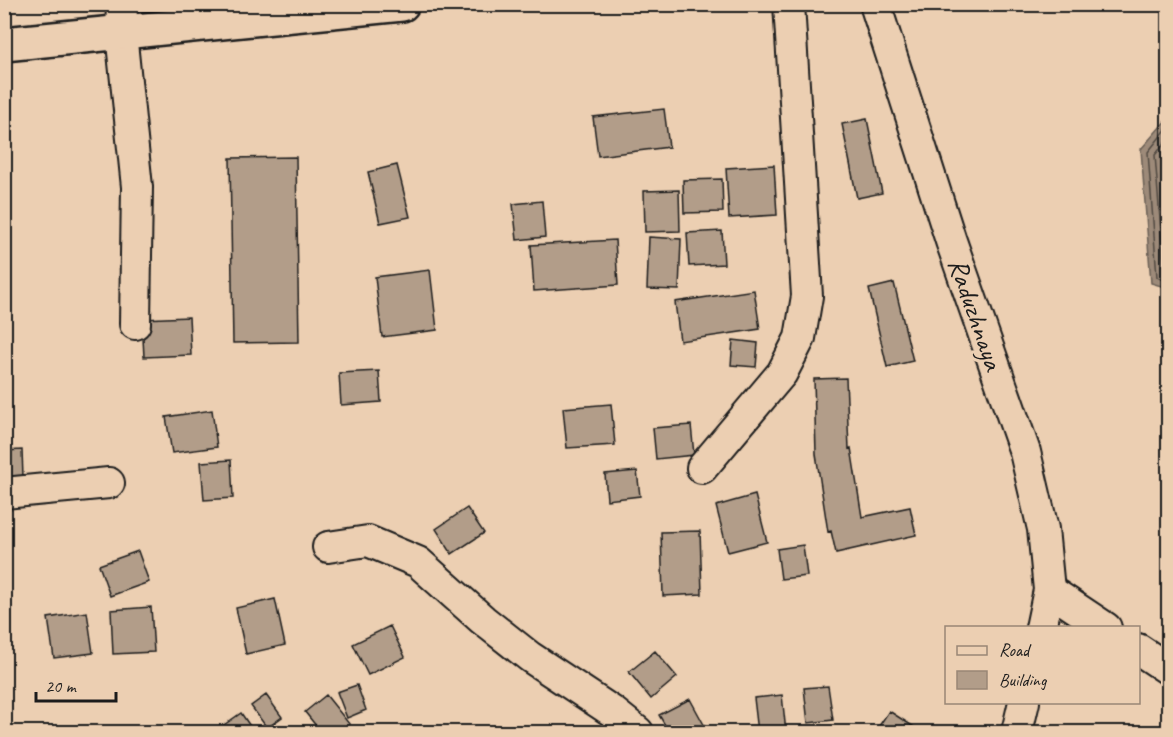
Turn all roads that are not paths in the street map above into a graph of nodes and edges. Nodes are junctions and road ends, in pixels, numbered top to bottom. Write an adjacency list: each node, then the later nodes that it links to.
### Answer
1 (402, 4): 4 (main road)
2 (789, 4): 8 (street)
3 (875, 4): 12 (street, Raduzhnaya)
4 (364, 6): 5 (main road)
5 (122, 19): 6 (main road); 7 (street)
6 (4, 44)
7 (135, 324)
8 (702, 468)
9 (109, 483): 10 (street)
10 (4, 493)
11 (328, 547): 18 (street)
12 (1049, 590): 13 (street, Raduzhnaya); 14 (street)
13 (1041, 626)
14 (1104, 626)
15 (1140, 650): 16 (street)
16 (1168, 669)
17 (1024, 704): 19 (street)
18 (638, 732)
19 (1017, 732)

